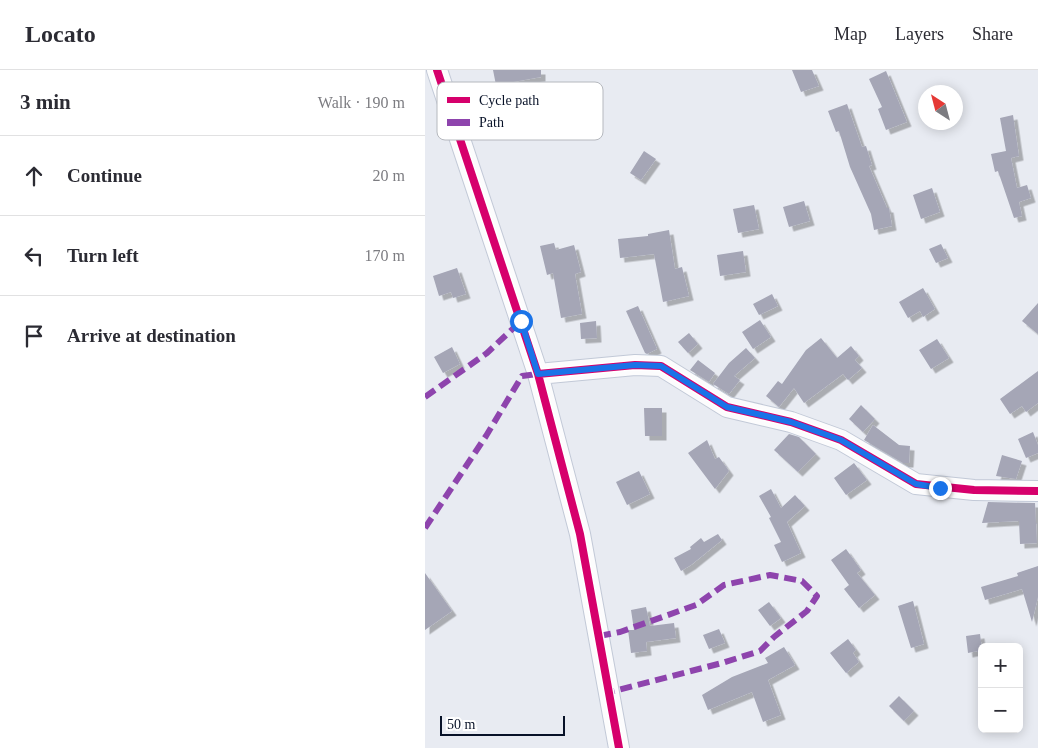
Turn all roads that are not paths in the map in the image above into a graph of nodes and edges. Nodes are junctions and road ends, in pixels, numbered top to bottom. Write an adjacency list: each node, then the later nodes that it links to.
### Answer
1 (437, 70): 2 (street)
2 (441, 82)
3 (460, 140): 4 (street)
4 (538, 374): 5 (street); 6 (street)
5 (1038, 491)
6 (616, 743)

